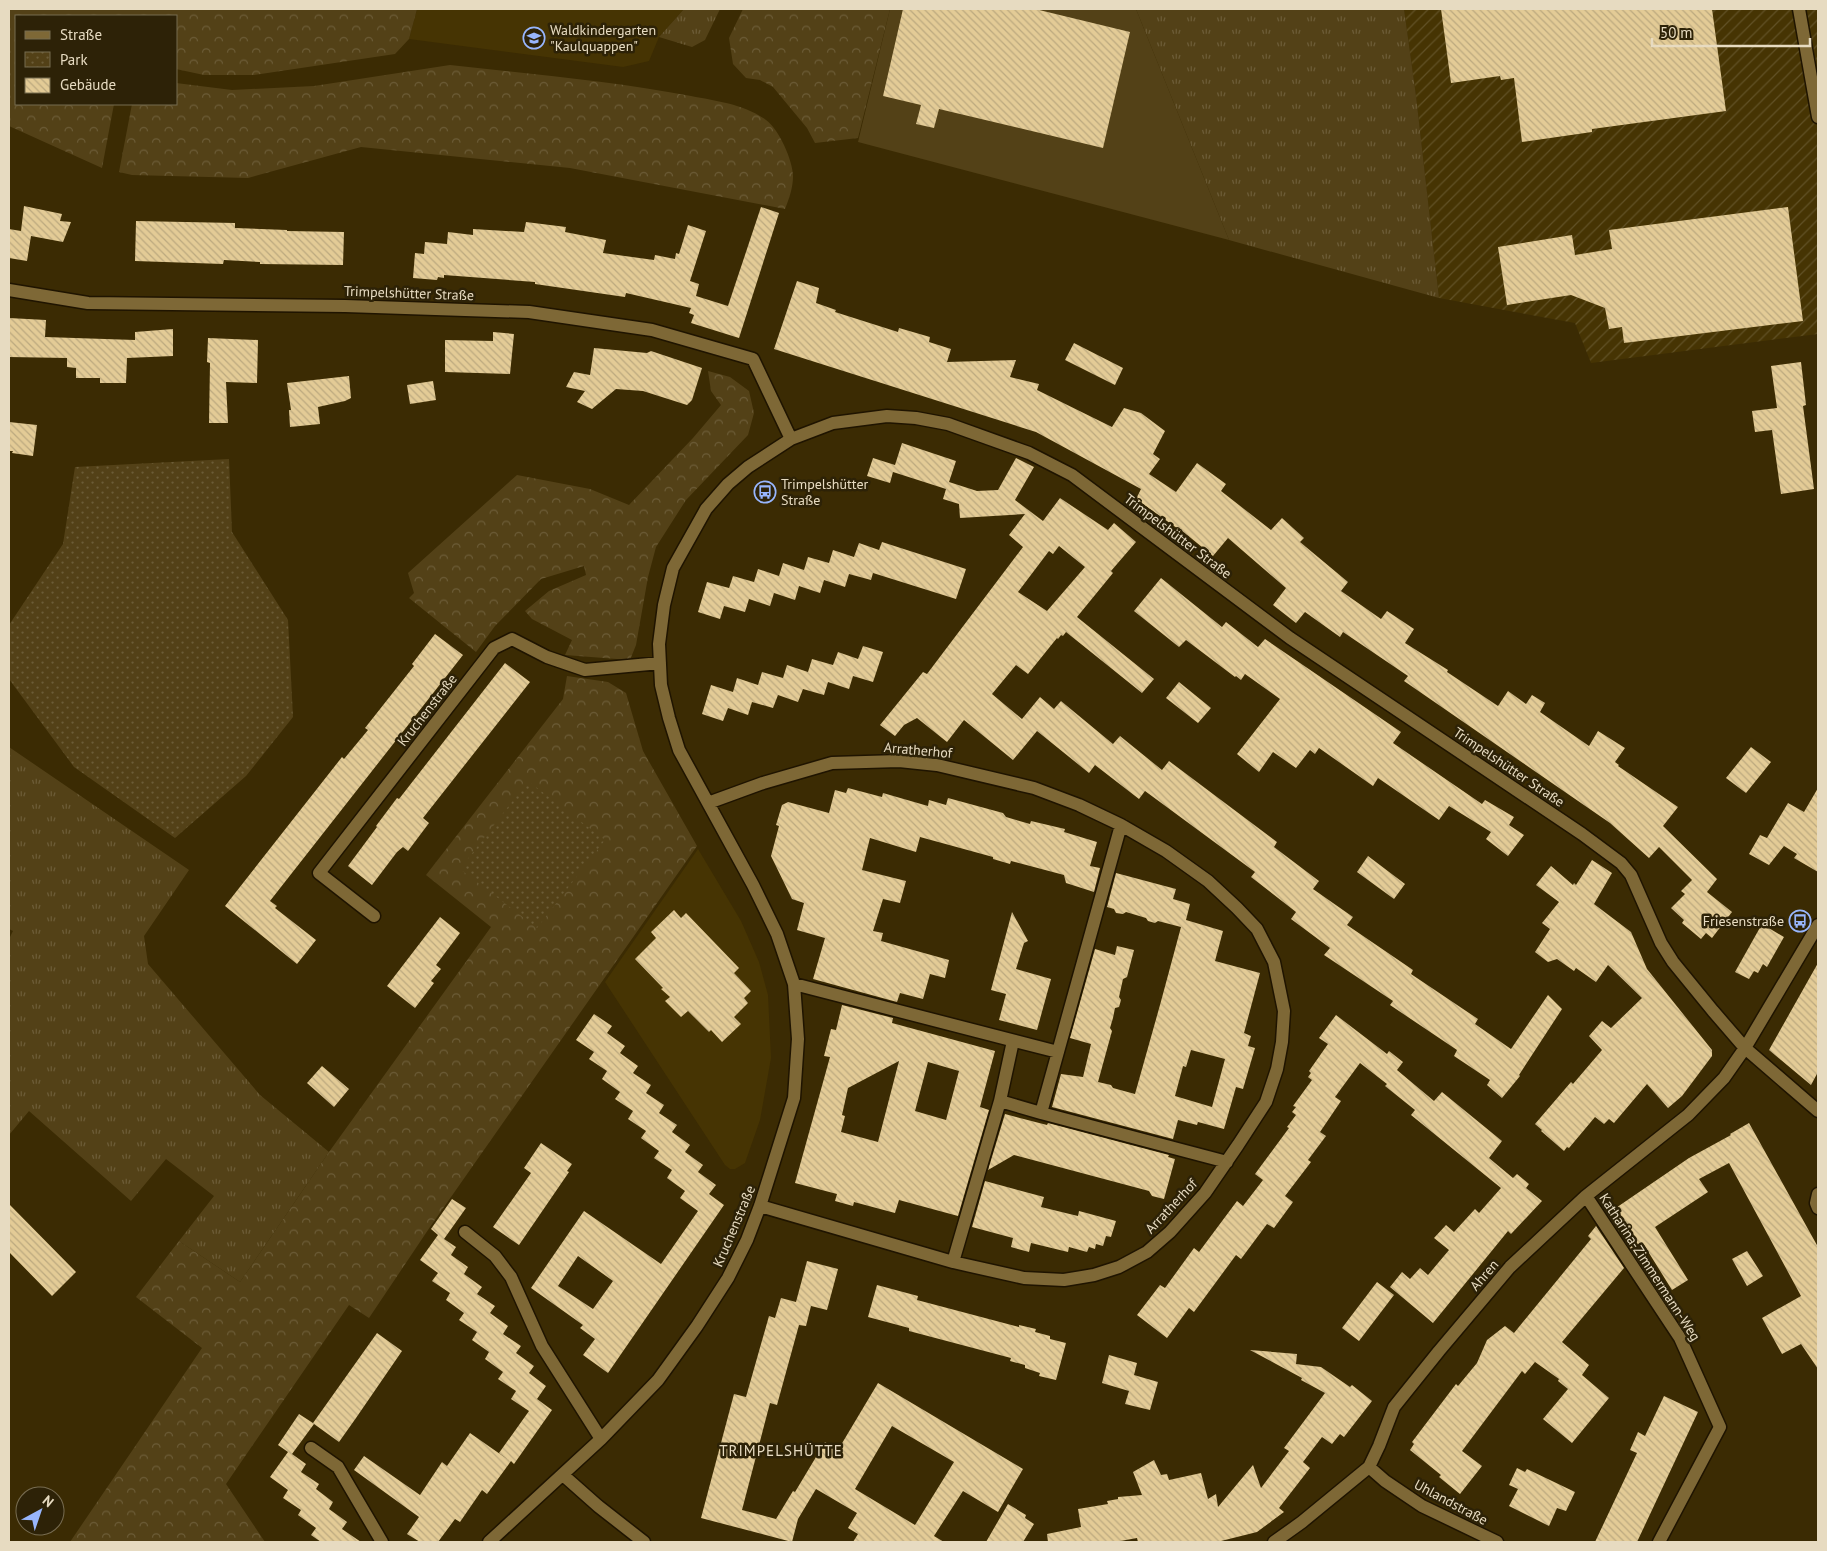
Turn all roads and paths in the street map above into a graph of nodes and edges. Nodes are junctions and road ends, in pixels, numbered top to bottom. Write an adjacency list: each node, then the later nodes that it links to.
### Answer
1 (1799, 9): 2 (street)
2 (1818, 117)
3 (9, 290): 4 (street, Trimpelshütter Straße)
4 (791, 439): 5 (street, Kruchenstraße); 12 (street, Trimpelshütter Straße)
5 (660, 663): 6 (street, Kruchenstraße); 8 (street, Kruchenstraße)
6 (708, 804): 7 (street, Arratherhof); 10 (street, Kruchenstraße)
7 (1121, 825): 13 (street); 17 (street, Arratherhof)
8 (374, 916)
9 (1818, 925): 12 (street)
10 (794, 984): 11 (street); 20 (street, Kruchenstraße)
11 (1013, 1041): 13 (street); 14 (street)
12 (1745, 1048): 15 (street, Trimpelshütter Straße); 19 (street, Ahren)
13 (1058, 1052): 16 (street)
14 (1000, 1100): 16 (street); 23 (street)
15 (1818, 1111)
16 (1042, 1112): 17 (street)
17 (1227, 1162): 23 (street, Arratherhof)
18 (1818, 1194): 21 (street)
19 (1586, 1196): 26 (street, Ahren); 33 (street, Katharina-Zimmermann-Weg)
20 (760, 1206): 23 (street, Arratherhof); 24 (street, Kruchenstraße)
21 (1818, 1208)
22 (465, 1232): 24 (street)
23 (953, 1262)
24 (602, 1439): 27 (street, Kruchenstraße)
25 (311, 1448): 28 (street)
26 (1369, 1467): 31 (street, Ahren); 32 (street, Uhlandstraße)
27 (563, 1475): 29 (street, Kruchenstraße); 30 (street)
28 (382, 1542)
29 (490, 1542)
30 (644, 1542)
31 (1274, 1542)
32 (1497, 1542)
33 (1659, 1542)

